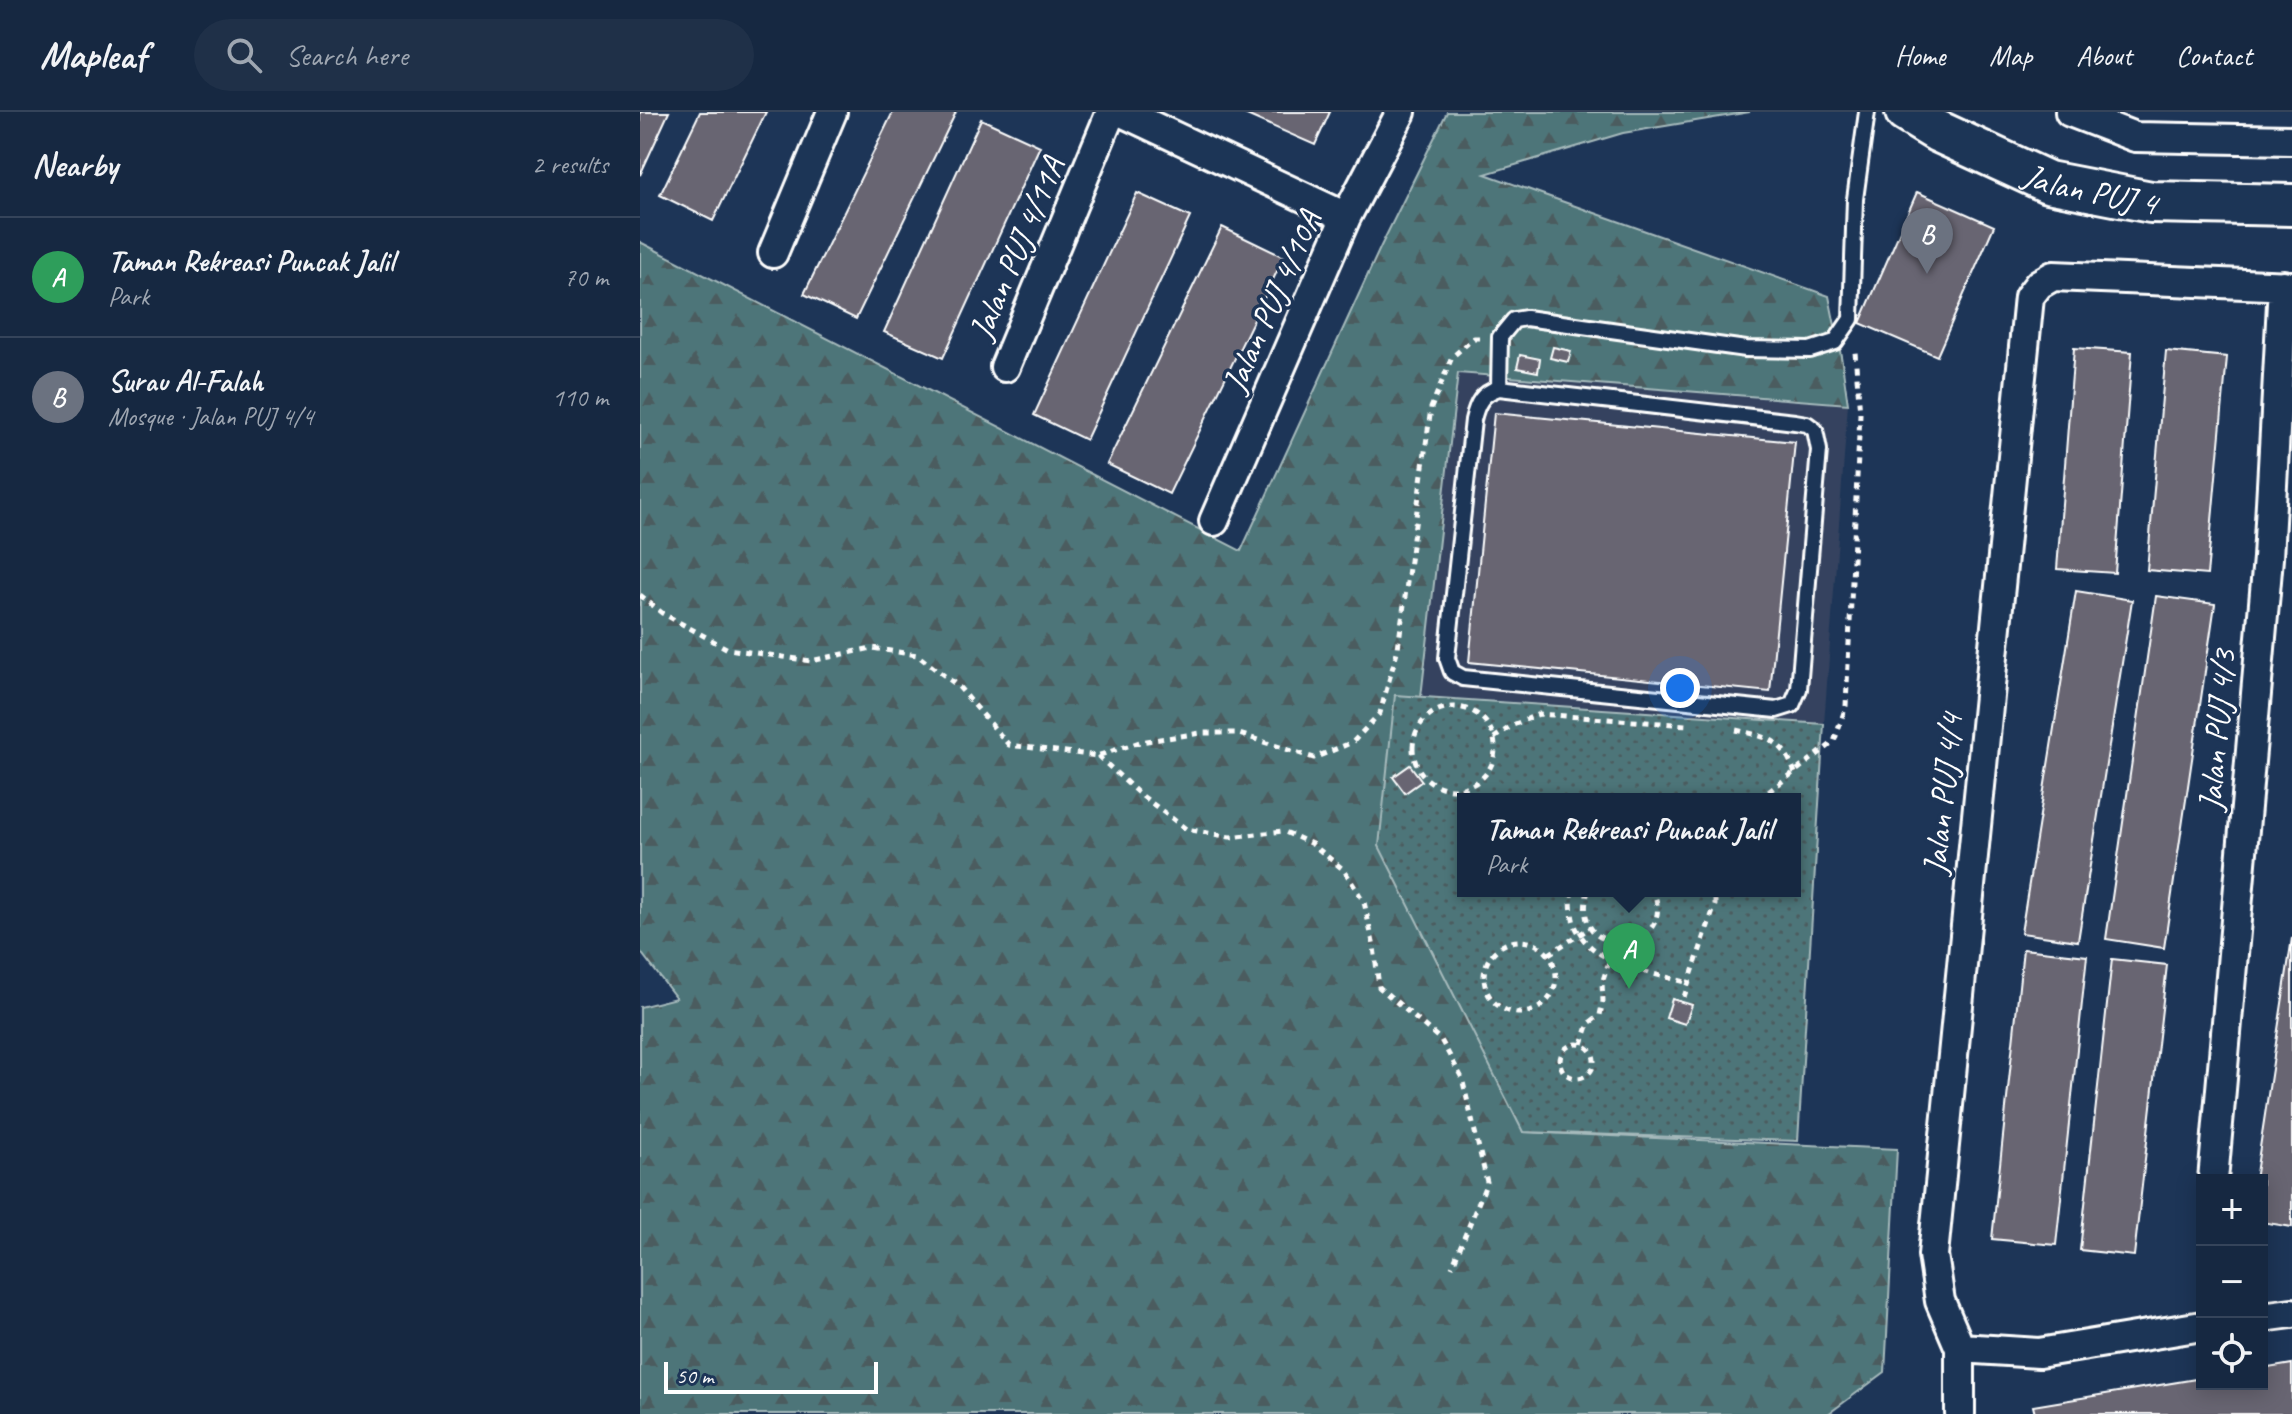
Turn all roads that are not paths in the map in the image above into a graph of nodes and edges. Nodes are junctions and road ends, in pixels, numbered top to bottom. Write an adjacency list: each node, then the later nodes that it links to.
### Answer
1 (832, 112): 11 (street)
2 (1111, 112): 13 (street, Jalan PUJ 4/11A)
3 (1122, 112): 10 (street)
4 (1401, 112): 10 (street, Jalan PUJ 4/10A)
5 (1867, 112): 14 (lane)
6 (1906, 112): 9 (street, Jalan PUJ 4)
7 (2070, 112): 8 (street)
8 (2292, 140)
9 (2292, 205)
10 (1346, 217): 15 (street, Jalan PUJ 4/10A)
11 (773, 253)
12 (2288, 286): 16 (street, Jalan PUJ 4/3); 20 (street, Jalan PUJ 4/4)
13 (1005, 367)
14 (1499, 388): 14 (lane)
15 (1214, 521)
16 (2214, 1174)
17 (2292, 1313): 18 (street)
18 (2268, 1316)
19 (2196, 1318): 20 (street)
20 (1960, 1348): 21 (street)
21 (1960, 1414)

